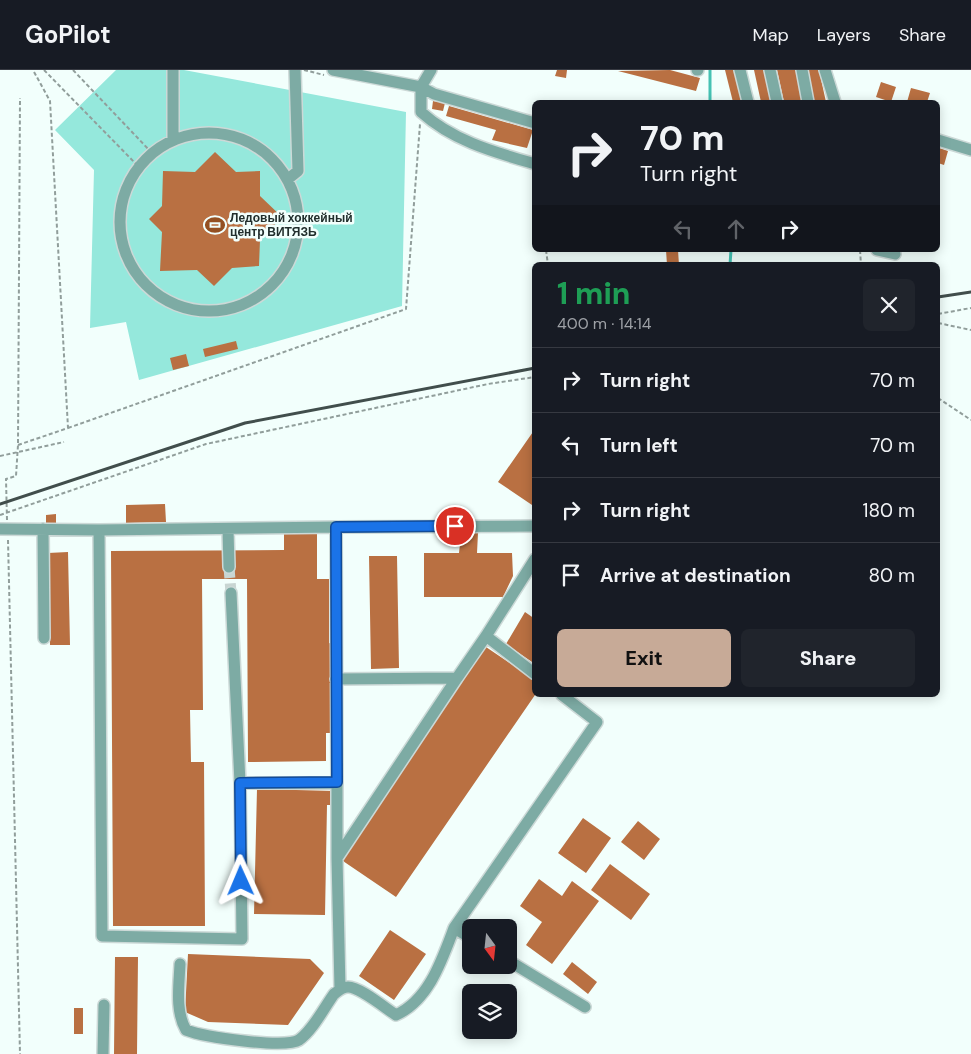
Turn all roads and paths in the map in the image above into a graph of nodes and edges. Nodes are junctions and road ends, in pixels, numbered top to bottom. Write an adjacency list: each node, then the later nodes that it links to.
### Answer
1 (33, 70): 36 (path)
2 (44, 70): 25 (path)
3 (73, 70): 23 (path)
4 (173, 70): 20 (street)
5 (295, 70): 26 (street)
6 (333, 70): 12 (street)
7 (431, 70): 12 (street)
8 (740, 70): 14 (street)
9 (770, 70): 15 (street)
10 (802, 70): 16 (street)
11 (824, 70): 17 (street)
12 (421, 87): 18 (street); 19 (street)
13 (20, 98): 38 (path)
14 (748, 100)
15 (776, 100)
16 (808, 100)
17 (834, 100)
18 (421, 112): 24 (street); 36 (path)
19 (532, 122)
20 (173, 140): 23 (street); 26 (street)
21 (940, 141): 22 (street)
22 (971, 150)
23 (152, 153): 25 (street)
24 (532, 163)
25 (139, 167): 26 (street)
26 (288, 179)
27 (886, 252): 28 (street)
28 (894, 254)
29 (971, 308): 30 (path)
30 (940, 314)
31 (940, 323): 32 (path)
32 (971, 330)
33 (532, 377): 41 (path)
34 (940, 399): 35 (path)
35 (971, 420)
36 (68, 428): 38 (path)
37 (64, 442): 39 (path)
38 (18, 446): 39 (path)
39 (16, 453): 40 (path); 41 (path)
40 (0, 456)
41 (7, 512): 42 (path); 46 (path)
42 (0, 515)
43 (532, 526): 44 (street)
44 (336, 527): 45 (street); 56 (street)
45 (228, 528): 48 (street); 50 (street)
46 (4, 529): 47 (street); 68 (path)
47 (43, 529): 48 (street); 53 (street)
48 (99, 530): 59 (street)
49 (532, 564): 52 (street)
50 (229, 567)
51 (231, 593): 59 (street)
52 (486, 636): 54 (street); 55 (street)
53 (44, 638)
54 (532, 672)
55 (456, 678): 56 (street); 60 (street)
56 (336, 679): 58 (street)
57 (565, 697): 61 (street)
58 (337, 782): 59 (street); 60 (street)
59 (240, 783)
60 (337, 858): 65 (street)
61 (454, 928): 62 (street); 65 (street)
62 (462, 933)
63 (180, 964): 65 (street)
64 (518, 966): 67 (street)
65 (340, 989)
66 (104, 1005): 69 (street)
67 (585, 1007)
68 (20, 1054)
69 (104, 1054)

